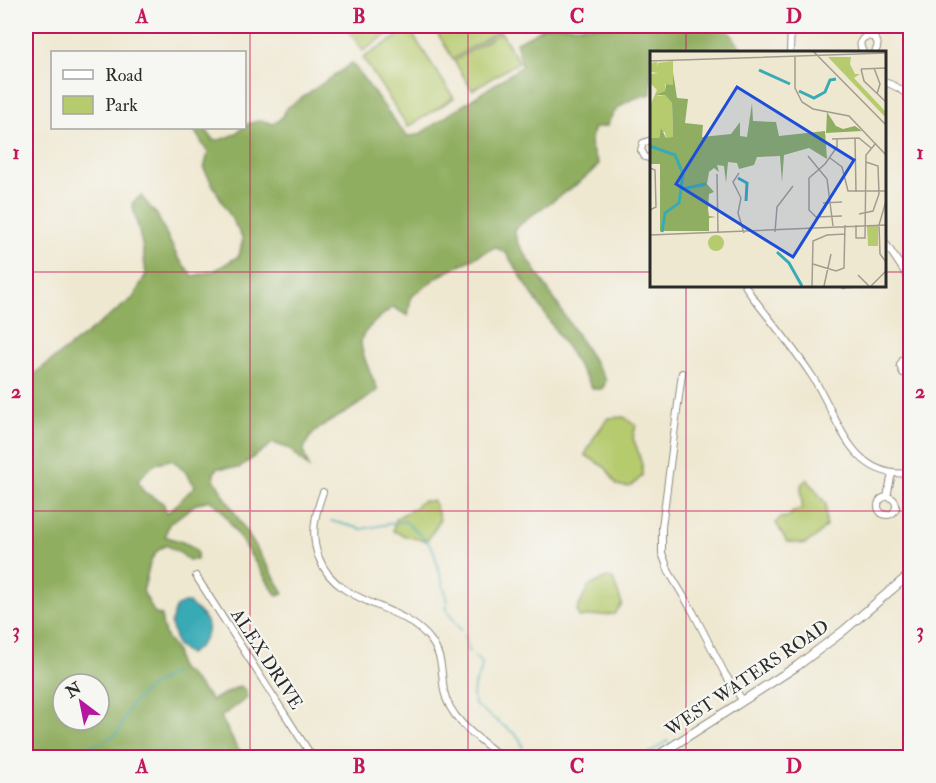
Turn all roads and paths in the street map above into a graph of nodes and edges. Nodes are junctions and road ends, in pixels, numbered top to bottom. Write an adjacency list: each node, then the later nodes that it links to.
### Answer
1 (791, 26): 2 (street)
2 (790, 51)
3 (863, 51): 4 (street)
4 (877, 51)
5 (885, 82): 6 (street)
6 (910, 98)
7 (650, 140): 8 (street)
8 (650, 159)
9 (887, 252): 10 (street)
10 (910, 280)
11 (746, 286): 15 (street)
12 (910, 357): 14 (street)
13 (682, 373): 21 (street)
14 (910, 374)
15 (892, 473): 16 (street); 18 (street)
16 (910, 473)
17 (323, 492): 23 (street)
18 (887, 497)
19 (910, 574): 21 (street, WEST WATERS ROAD)
20 (196, 576): 22 (street, ALEX DRIVE)
21 (743, 701): 24 (street, WEST WATERS ROAD)
22 (313, 758)
23 (503, 758)
24 (654, 758)

